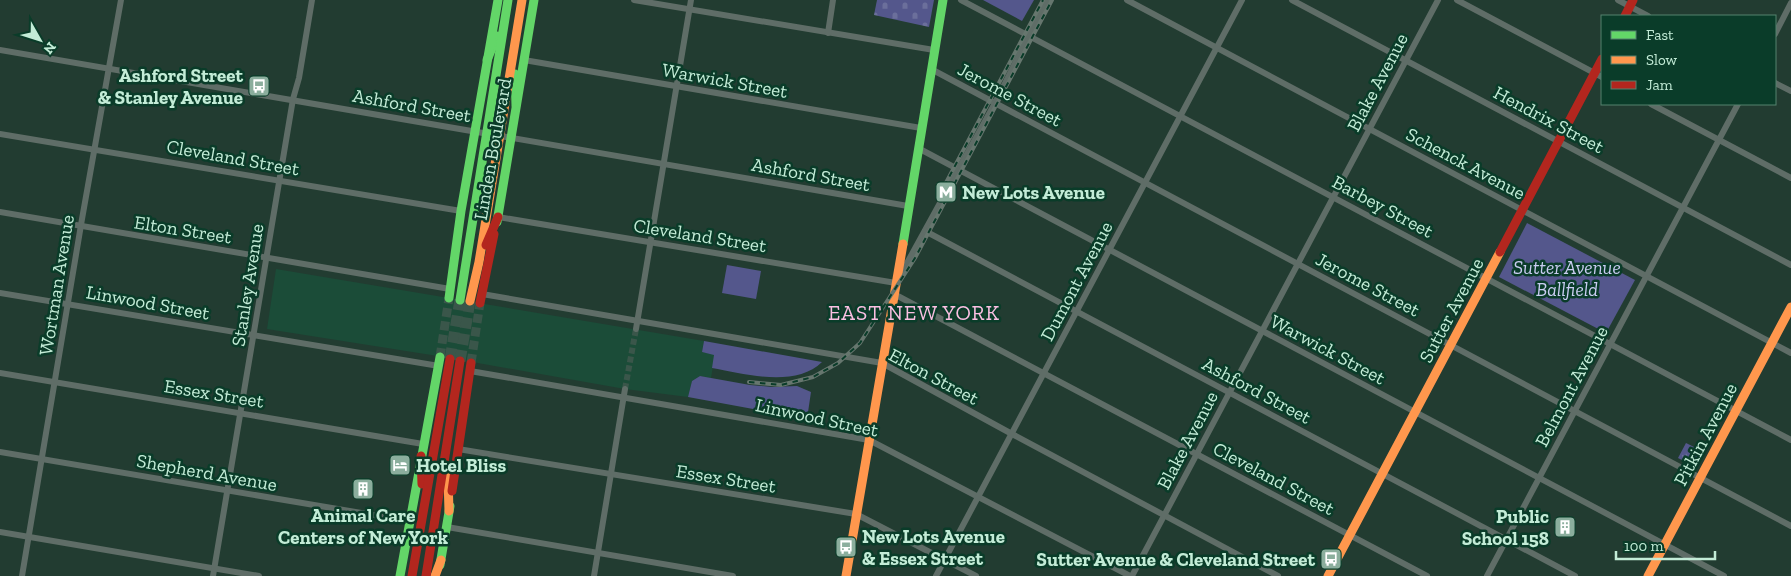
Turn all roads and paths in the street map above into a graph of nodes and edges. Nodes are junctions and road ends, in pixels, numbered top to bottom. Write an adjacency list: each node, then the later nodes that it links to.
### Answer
1 (121, 0): 36 (street, Wortman Avenue)
2 (312, 0): 42 (street, Stanley Avenue)
3 (498, 0): 33 (main road, Linden Boulevard)
4 (508, 0): 23 (main road, Linden Boulevard)
5 (522, 0): 30 (main road, Linden Boulevard)
6 (534, 0): 34 (main road, Linden Boulevard)
7 (634, 0): 22 (street)
8 (691, 0): 22 (street)
9 (833, 0): 27 (street)
10 (942, 0): 32 (main road)
11 (962, 0): 28 (street, Barbey Street)
12 (1047, 0): 28 (street)
13 (1127, 0): 29 (street, Schenck Avenue)
14 (1242, 0): 29 (street, Dumont Avenue)
15 (1292, 0): 35 (street, Hendrix Street)
16 (1438, 0): 35 (street, Blake Avenue)
17 (1457, 0): 38 (street)
18 (1618, 0): 20 (street)
19 (1786, 0): 21 (street)
20 (1631, 3): 24 (main road); 25 (street)
21 (1791, 3): 26 (street)
22 (689, 9): 27 (street); 40 (street)
23 (506, 13): 33 (main road); 51 (main road, Linden Boulevard)
24 (1625, 15)
25 (1647, 15)
26 (1776, 32)
27 (828, 33): 32 (street)
28 (1030, 35): 43 (street); 47 (street, Barbey Street)
29 (1217, 48): 47 (street, Dumont Avenue); 49 (street, Schenck Avenue)
30 (514, 49): 44 (main road); 53 (main road, Linden Boulevard)
31 (0, 50): 36 (street, Ashford Street)
32 (934, 50): 37 (main road)
33 (488, 60): 50 (main road, Linden Boulevard)
34 (524, 60): 40 (street, Warwick Street); 44 (main road, Linden Boulevard)
35 (1406, 60): 49 (street, Blake Avenue); 56 (street, Hendrix Street)
36 (109, 68): 42 (street, Ashford Street); 58 (street, Wortman Avenue)
37 (931, 69): 43 (street, Jerome Street); 48 (main road)
38 (1598, 75): 56 (main road, Sutter Avenue)
39 (1776, 84): 41 (street)
40 (676, 87): 48 (street, Warwick Street); 59 (street)
41 (1791, 91)
42 (293, 99): 50 (street, Ashford Street); 62 (street, Stanley Avenue)
43 (995, 103): 60 (street); 63 (street, Jerome Street)
44 (516, 105): 54 (main road, Linden Boulevard)
45 (1653, 105): 55 (street)
46 (1737, 105): 55 (street, Belmont Avenue)
47 (1181, 116): 63 (street, Dumont Avenue); 64 (street, Barbey Street)
48 (921, 128): 57 (main road)
49 (1370, 129): 64 (street, Blake Avenue); 67 (street, Schenck Avenue)
50 (475, 131): 51 (street, Ashford Street); 68 (main road, Linden Boulevard)
51 (486, 133): 53 (street, Ashford Street); 86 (main road, Linden Boulevard)
52 (0, 134): 58 (street, Cleveland Street)
53 (500, 136): 54 (street, Ashford Street); 76 (main road, Linden Boulevard)
54 (511, 138): 59 (street, Ashford Street); 70 (main road, Linden Boulevard)
55 (1719, 140): 61 (street); 66 (street, Belmont Avenue)
56 (1558, 142): 66 (street, Hendrix Street); 67 (main road, Sutter Avenue)
57 (918, 148): 60 (street, Warwick Street); 65 (main road)
58 (94, 149): 62 (street, Cleveland Street); 71 (street, Wortman Avenue)
59 (663, 164): 65 (street, Ashford Street); 73 (street)
60 (958, 170): 72 (street); 74 (street, Warwick Street)
61 (1791, 178)
62 (279, 180): 68 (street, Cleveland Street); 75 (street, Stanley Avenue)
63 (1145, 183): 74 (street, Dumont Avenue); 77 (street, Jerome Street)
64 (1333, 197): 77 (street, Blake Avenue); 80 (street, Barbey Street)
65 (908, 206): 81 (main road)
66 (1683, 207): 78 (street, Hendrix Street); 79 (street, Belmont Avenue)
67 (1522, 210): 79 (street, Schenck Avenue); 80 (main road, Sutter Avenue)
68 (461, 211): 83 (main road, Linden Boulevard)
69 (0, 212): 71 (street, Elton Street)
70 (498, 217): 73 (street, Cleveland Street); 76 (main road); 85 (main road, Linden Boulevard)
71 (80, 227): 75 (street, Elton Street); 88 (street, Wortman Avenue)
72 (925, 231): 81 (street); 90 (street, Ashford Street)
73 (650, 242): 81 (street, Cleveland Street); 91 (street)
74 (1110, 250): 90 (street, Dumont Avenue); 93 (street, Warwick Street)
75 (266, 258): 83 (street, Elton Street); 94 (street, Stanley Avenue)
76 (479, 262): 87 (main road, Linden Boulevard)
77 (1298, 264): 93 (street, Blake Avenue); 97 (street, Jerome Street)
78 (1791, 265)
79 (1647, 276): 95 (street, Schenck Avenue); 96 (street, Belmont Avenue)
80 (1486, 278): 96 (street, Barbey Street); 97 (main road, Sutter Avenue)
81 (896, 283): 84 (main road)
82 (0, 293): 88 (street, Linwood Street)
83 (450, 293)
84 (894, 294): 101 (main road); 104 (street, Cleveland Street)
85 (481, 298): 91 (street, Elton Street)
86 (460, 300)
87 (470, 301)
88 (68, 304): 94 (street, Linwood Street); 105 (street, Wortman Avenue)
89 (1791, 308): 95 (main road, Pitkin Avenue)
90 (1077, 311): 104 (street, Dumont Avenue); 107 (street, Ashford Street)
91 (637, 320): 92 (street); 101 (street, Elton Street)
92 (636, 329)
93 (1262, 331): 107 (street, Blake Avenue); 111 (street, Warwick Street)
94 (254, 335): 99 (street, Linwood Street); 112 (street, Stanley Avenue)
95 (1772, 343): 98 (street, Schenck Avenue); 110 (main road, Pitkin Avenue)
96 (1611, 344): 109 (street, Belmont Avenue); 110 (street, Barbey Street)
97 (1450, 345): 109 (street, Jerome Street); 111 (main road, Sutter Avenue)
98 (1791, 353)
99 (443, 361): 116 (main road); 129 (main road)
100 (460, 361): 119 (main road)
101 (882, 363): 113 (street, Elton Street); 114 (main road)
102 (470, 367): 108 (street, Linwood Street); 117 (main road)
103 (0, 373): 105 (street, Essex Street)
104 (1044, 373): 113 (street, Dumont Avenue); 120 (street, Cleveland Street)
105 (55, 382): 112 (street, Essex Street); 122 (street, Wortman Avenue)
106 (625, 389): 108 (street)
107 (1230, 392): 120 (street, Blake Avenue); 123 (street, Ashford Street)
108 (624, 397): 114 (street, Linwood Street); 124 (street)
109 (1576, 411): 125 (street, Belmont Avenue); 126 (street, Jerome Street)
110 (1736, 411): 115 (street, Barbey Street); 126 (main road, Pitkin Avenue)
111 (1415, 412): 123 (main road, Sutter Avenue); 125 (street, Warwick Street)
112 (240, 413): 116 (street, Essex Street); 127 (street, Stanley Avenue)
113 (1012, 434): 128 (street, Dumont Avenue); 132 (street, Elton Street)
114 (869, 440): 128 (street, Linwood Street); 131 (main road)
115 (1791, 440)
116 (423, 444): 121 (main road)
117 (458, 450): 124 (street, Essex Street); 130 (main road)
118 (0, 452): 122 (street, Shepherd Avenue)
119 (446, 453): 130 (main road); 152 (main road)
120 (1197, 454): 132 (street, Blake Avenue); 137 (street, Cleveland Street)
121 (421, 456): 129 (main road); 133 (main road)
122 (42, 460): 127 (street, Shepherd Avenue); 138 (street, Wortman Avenue)
123 (1382, 473): 137 (main road, Sutter Avenue); 139 (street, Ashford Street)
124 (611, 475): 131 (street, Essex Street); 142 (street)
125 (1539, 478): 139 (street, Belmont Avenue); 140 (street, Warwick Street)
126 (1701, 478): 134 (street, Jerome Street); 140 (main road, Pitkin Avenue)
127 (227, 491): 133 (street, Shepherd Avenue); 145 (street, Stanley Avenue)
128 (979, 496): 143 (street, Dumont Avenue); 160 (street, Linwood Street)
129 (424, 506): 141 (main road)
130 (449, 510): 135 (main road)
131 (856, 514): 143 (street, Essex Street); 157 (main road)
132 (1164, 515): 160 (street, Blake Avenue); 161 (street, Elton Street)
133 (409, 521): 149 (main road)
134 (1791, 526)
135 (447, 528): 142 (street); 144 (main road)
136 (0, 532): 138 (street)
137 (1349, 535): 162 (main road, Sutter Avenue); 163 (street, Cleveland Street)
138 (29, 537): 145 (street); 146 (street, Wortman Avenue)
139 (1506, 540): 164 (street, Belmont Avenue); 165 (street, Ashford Street)
140 (1665, 545): 166 (main road, Pitkin Avenue); 167 (street, Warwick Street)
141 (416, 550): 150 (main road); 151 (main road)
142 (598, 553): 155 (street); 156 (street)
143 (945, 559): 158 (street, Dumont Avenue); 159 (street, Essex Street)
144 (441, 560): 153 (main road); 154 (main road)
145 (214, 568): 147 (street, Stanley Avenue); 148 (street)
146 (22, 576)
147 (213, 576)
148 (259, 576)
149 (400, 576)
150 (406, 576)
151 (412, 576)
152 (426, 576)
153 (435, 576)
154 (438, 576)
155 (594, 576)
156 (733, 576)
157 (846, 576)
158 (936, 576)
159 (976, 576)
160 (1131, 576)
161 (1278, 576)
162 (1328, 576)
163 (1428, 576)
164 (1487, 576)
165 (1575, 576)
166 (1648, 576)
167 (1724, 576)

